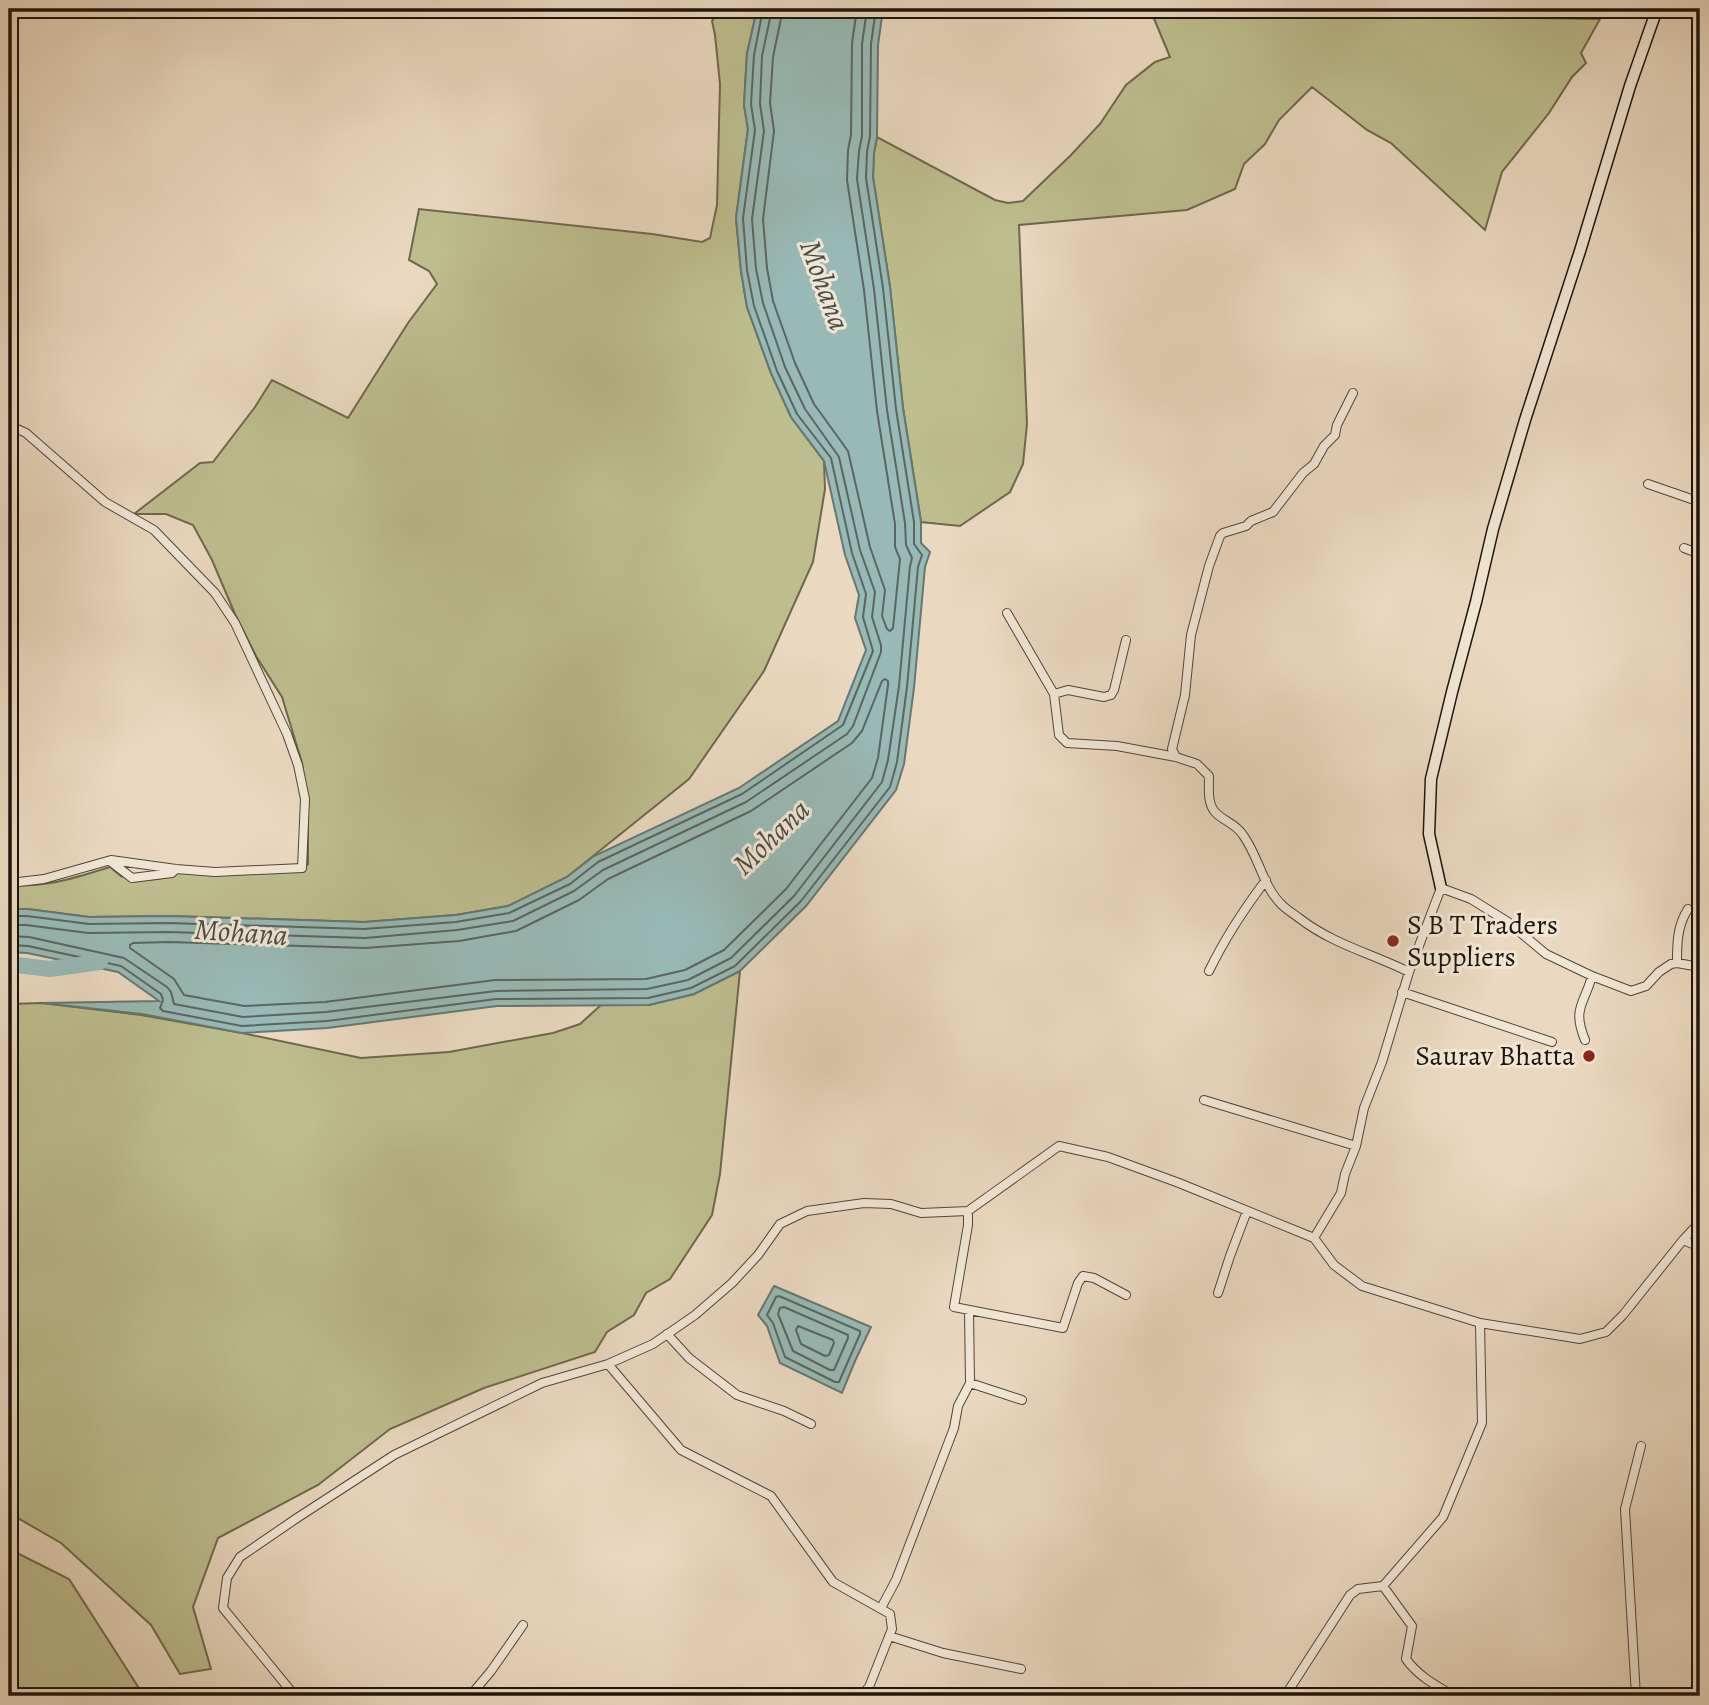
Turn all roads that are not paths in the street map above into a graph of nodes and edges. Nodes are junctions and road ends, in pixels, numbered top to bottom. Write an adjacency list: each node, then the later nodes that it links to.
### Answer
1 (1657, 9): 16 (main road)
2 (1353, 393): 11 (street)
3 (9, 425): 13 (street)
4 (1648, 484): 5 (street)
5 (1700, 502)
6 (1685, 548): 7 (street)
7 (1700, 554)
8 (1007, 612): 10 (street)
9 (1126, 640): 10 (street)
10 (1054, 694): 11 (street)
11 (1176, 757): 14 (street)
12 (110, 861): 13 (street); 13 (street); 15 (street)
13 (176, 869)
14 (1266, 880): 20 (street); 21 (street)
15 (9, 881)
16 (1441, 888): 21 (street); 22 (street)
17 (1688, 909): 18 (street)
18 (1677, 963): 19 (street); 22 (street)
19 (1700, 967)
20 (1209, 971)
21 (1409, 972): 23 (street)
22 (1592, 976): 24 (street)
23 (1402, 992): 25 (street); 27 (street)
24 (1585, 1040)
25 (1552, 1042)
26 (1204, 1100): 27 (street)
27 (1356, 1146): 31 (street)
28 (968, 1211): 29 (street); 36 (street); 38 (street)
29 (1247, 1211): 31 (street); 34 (street)
30 (1700, 1222): 32 (street)
31 (1314, 1238): 37 (street)
32 (1683, 1240): 33 (street); 37 (street)
33 (1700, 1247)
34 (1219, 1293)
35 (1126, 1296): 36 (street)
36 (970, 1310): 40 (street)
37 (1480, 1323): 44 (street)
38 (667, 1334): 39 (street); 42 (street)
39 (608, 1364): 45 (street); 49 (street)
40 (970, 1382): 41 (street); 45 (street)
41 (1022, 1400)
42 (811, 1424)
43 (1641, 1446): 54 (street)
44 (1383, 1586): 52 (street); 53 (street)
45 (881, 1608): 47 (street)
46 (523, 1625): 50 (street)
47 (889, 1636): 48 (street); 51 (street)
48 (1021, 1669)
49 (295, 1696)
50 (470, 1696)
51 (861, 1696)
52 (1285, 1696)
53 (1454, 1696)
54 (1636, 1696)

